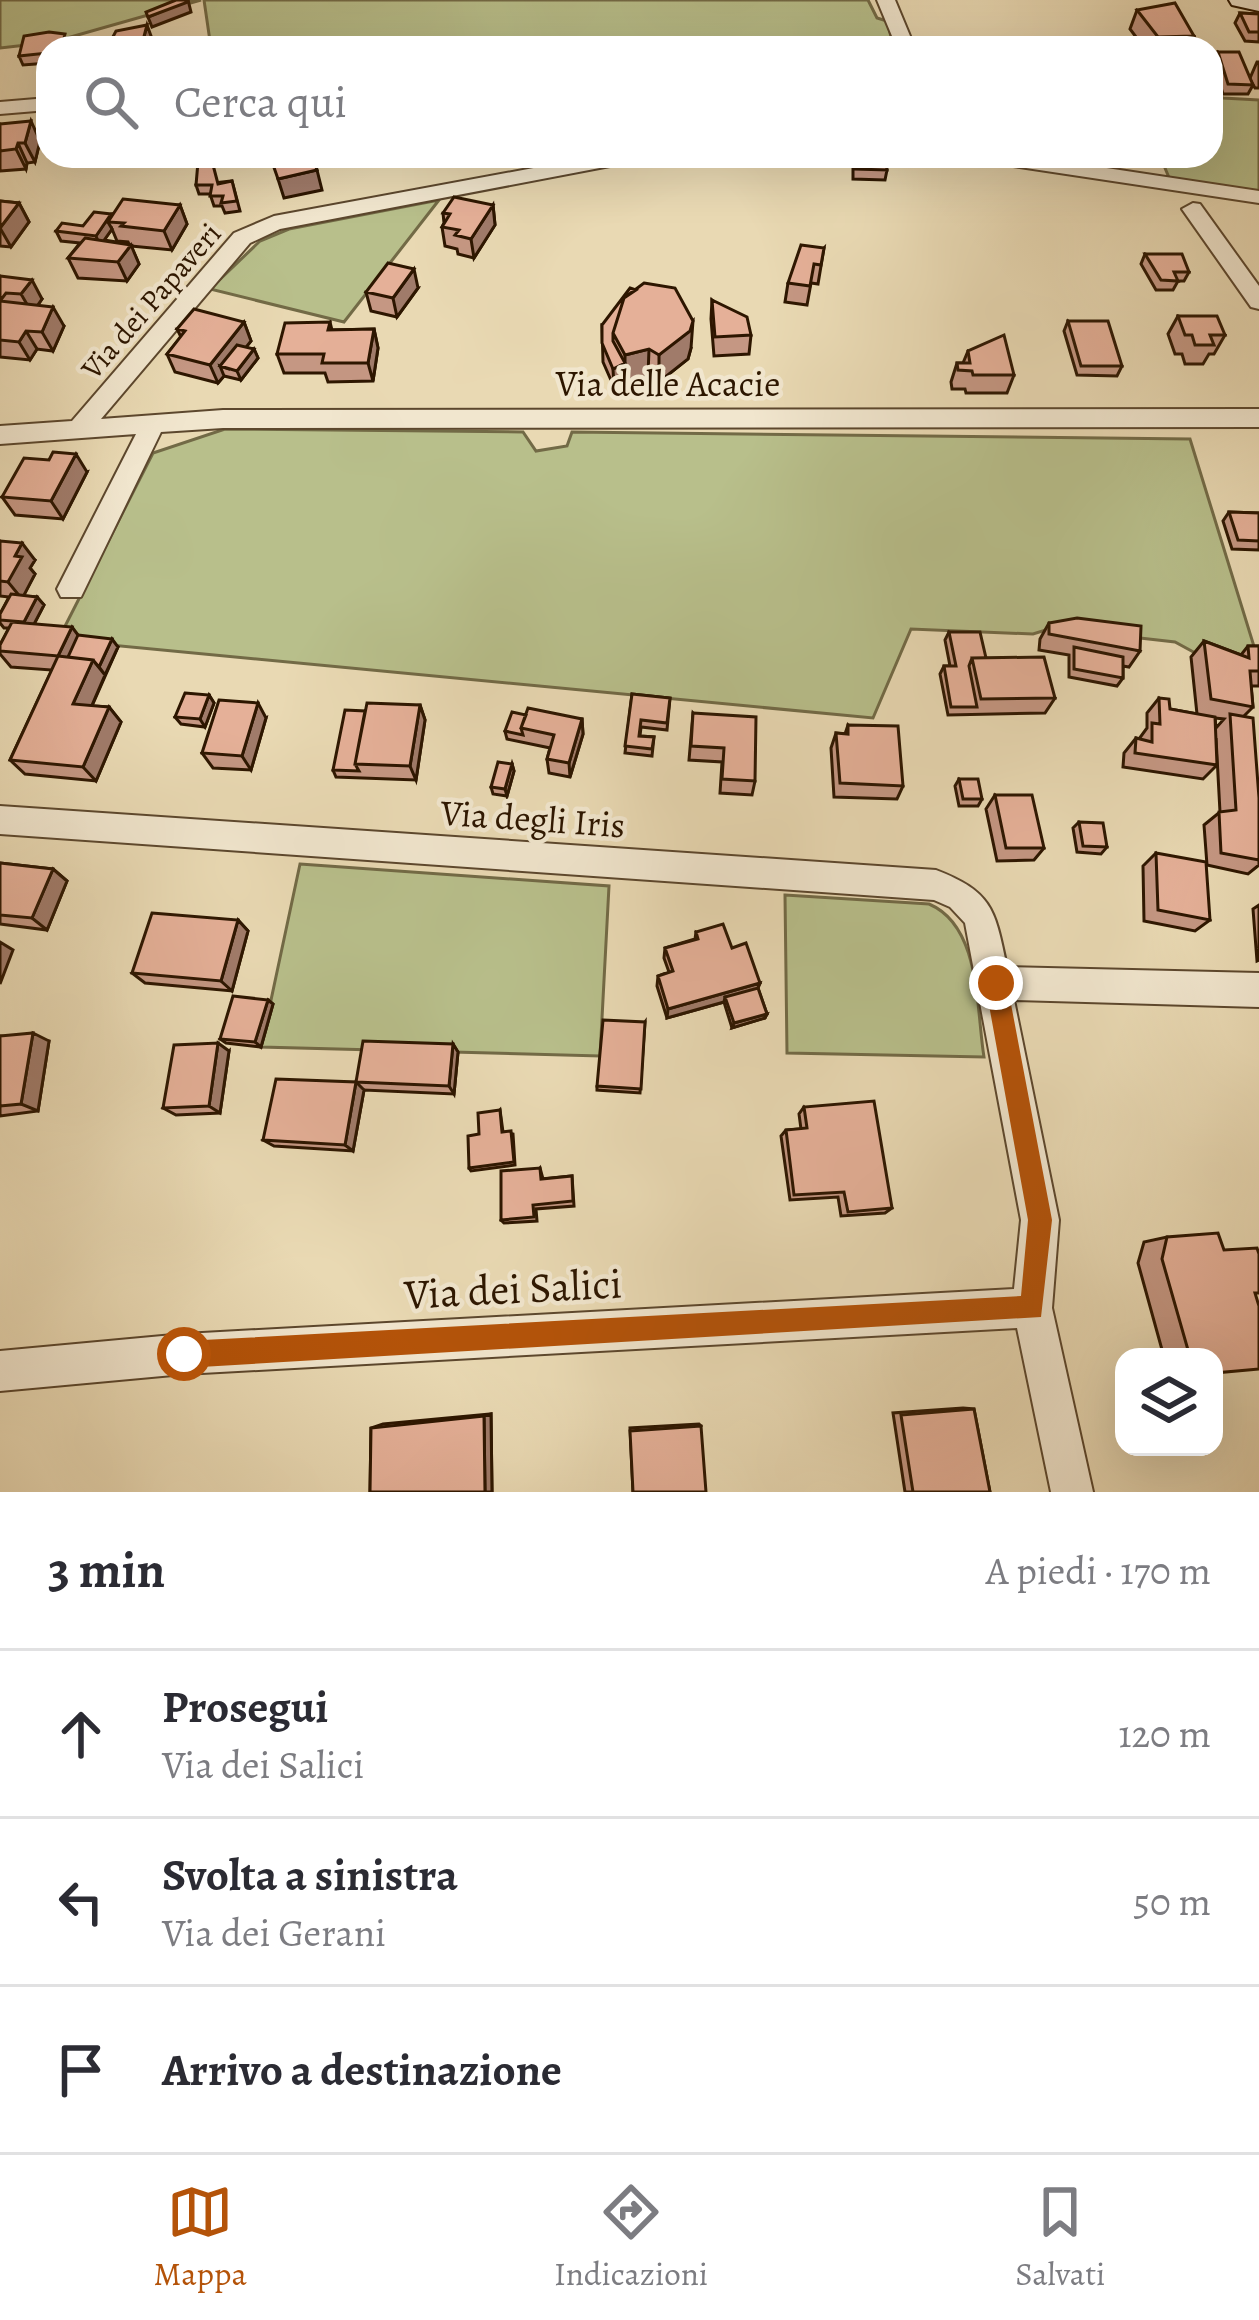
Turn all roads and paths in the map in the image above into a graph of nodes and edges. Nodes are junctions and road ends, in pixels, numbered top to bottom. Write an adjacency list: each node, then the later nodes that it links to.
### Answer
1 (886, 0): 4 (street)
2 (1241, 0): 3 (street)
3 (1259, 4)
4 (901, 36)
5 (36, 105): 6 (street)
6 (0, 108)
7 (567, 168): 14 (street, Via dei Papaveri)
8 (1066, 168): 9 (street)
9 (1259, 197)
10 (1193, 209): 11 (street)
11 (1259, 302)
12 (1259, 418): 13 (street, Via delle Acacie)
13 (153, 424): 14 (street, Via delle Acacie); 16 (street)
14 (78, 430): 15 (street, Via delle Acacie)
15 (0, 435)
16 (71, 589)
17 (0, 820): 18 (street, Via degli Iris)
18 (996, 983): 19 (street); 20 (street, Via degli Iris)
19 (1259, 990)
20 (1032, 1308): 21 (street, Via dei Salici); 22 (street, Via degli Iris)
21 (0, 1371)
22 (1072, 1492)

